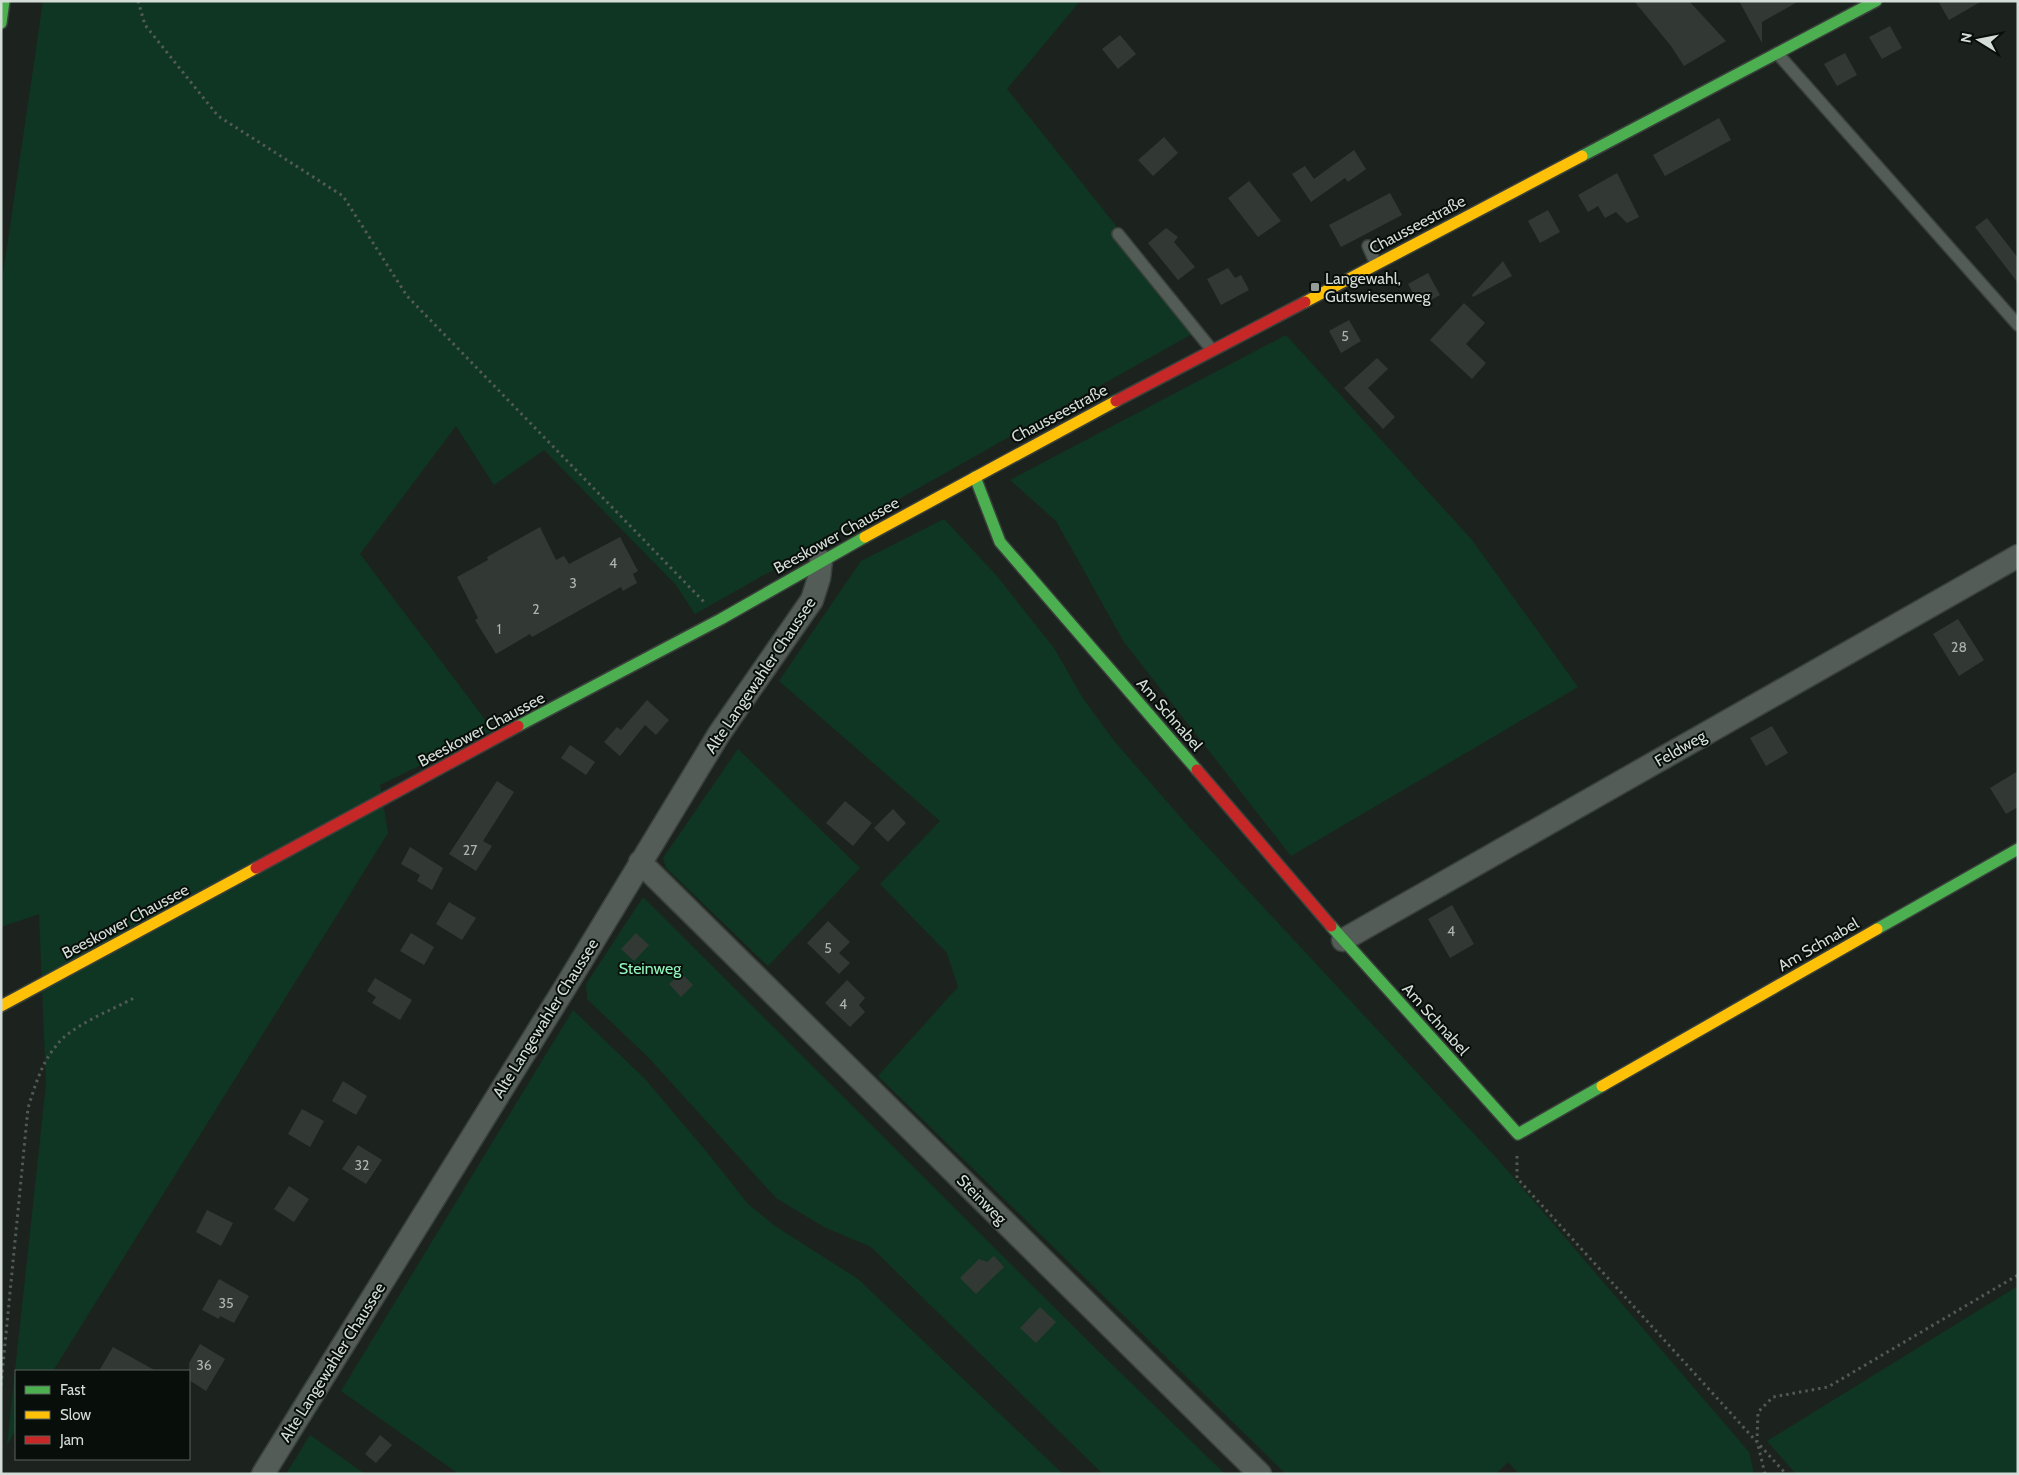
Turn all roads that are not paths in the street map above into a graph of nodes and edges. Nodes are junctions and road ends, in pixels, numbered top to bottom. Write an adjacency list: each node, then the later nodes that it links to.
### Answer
1 (4, 1): 3 (main road)
2 (1876, 1): 4 (main road, Chausseestraße)
3 (1, 23)
4 (1777, 54): 7 (main road, Chausseestraße); 8 (lane)
5 (1118, 234): 9 (lane)
6 (1368, 246): 7 (lane)
7 (1376, 264): 9 (main road, Chausseestraße)
8 (2018, 325)
9 (1212, 350): 10 (main road, Chausseestraße)
10 (975, 477): 12 (main road, Beeskower Chaussee); 15 (main road, Am Schnabel)
11 (2018, 556): 15 (street, Feldweg)
12 (821, 562): 14 (street, Alte Langewahler Chaussee); 16 (main road, Beeskower Chaussee)
13 (2018, 849): 15 (main road, Am Schnabel)
14 (640, 862): 17 (street, Alte Langewahler Chaussee); 18 (street, Steinweg)
15 (1343, 940)
16 (1, 1006)
17 (263, 1474)
18 (1260, 1474)

